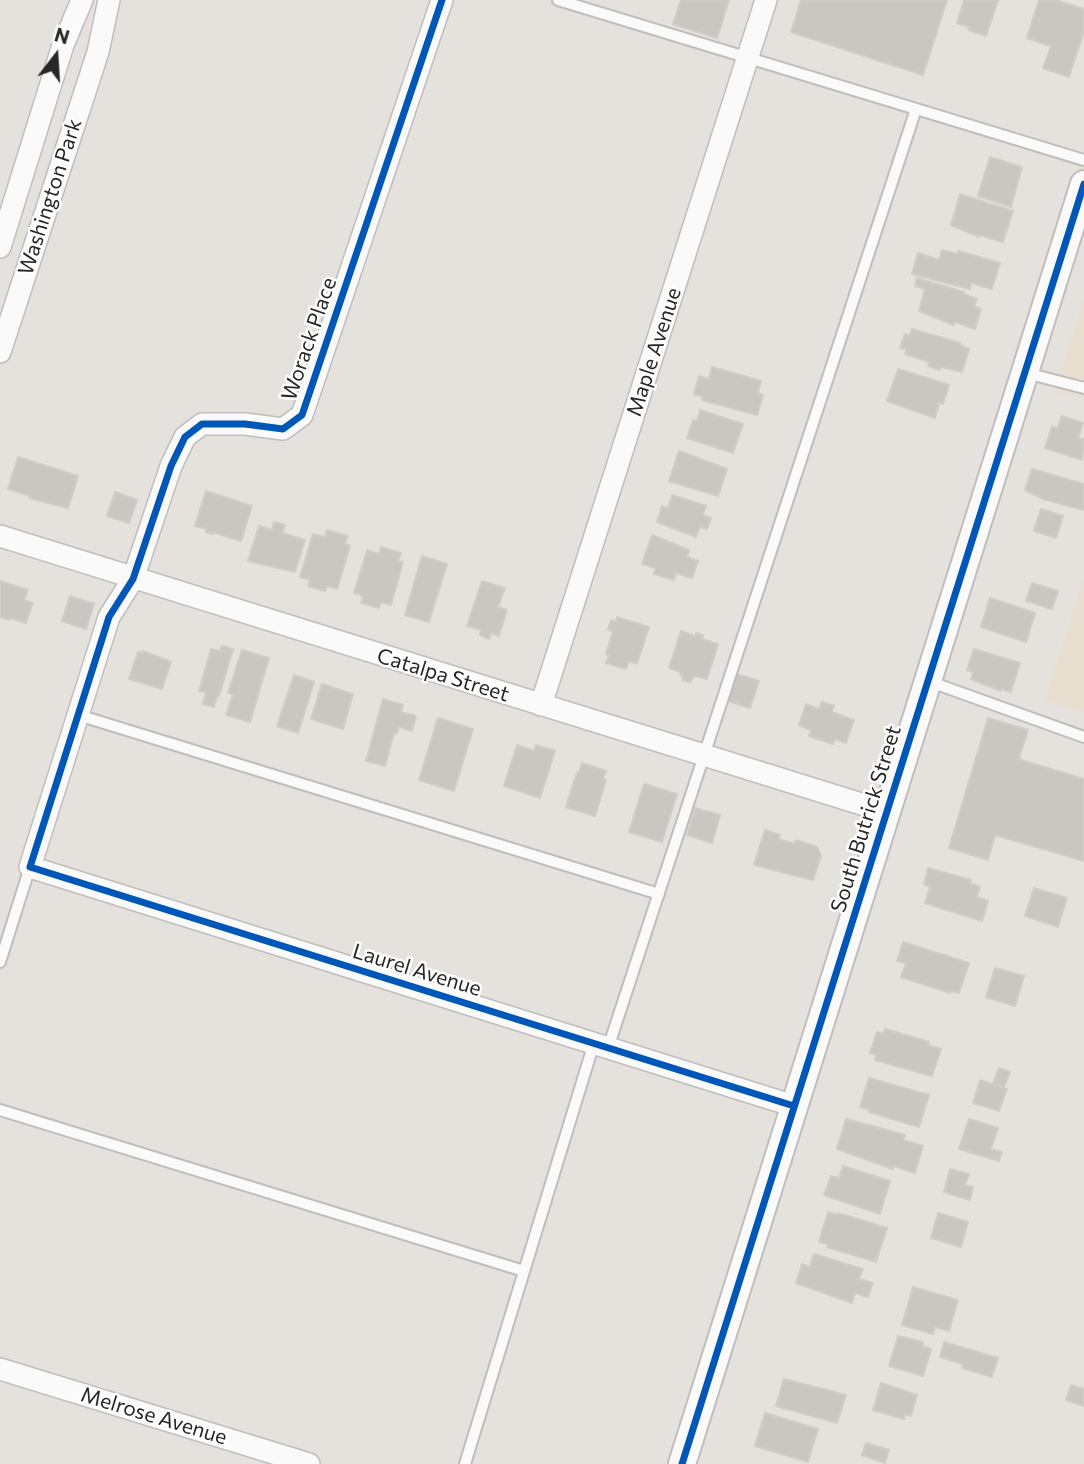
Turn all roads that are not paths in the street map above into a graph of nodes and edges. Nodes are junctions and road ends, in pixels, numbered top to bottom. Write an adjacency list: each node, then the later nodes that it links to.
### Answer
1 (82, 0): 10 (street, Washington Park)
2 (109, 0): 11 (street, Washington Park)
3 (442, 0): 15 (street, Worack Place)
4 (558, 0): 6 (lane)
5 (766, 0): 6 (street, Maple Avenue)
6 (748, 58): 7 (lane); 17 (street, Maple Avenue)
7 (916, 109): 8 (lane); 20 (lane)
8 (1084, 160)
9 (1084, 184): 12 (street, South Butrick Street)
10 (0, 247)
11 (0, 352)
12 (1025, 372): 13 (lane); 16 (street, South Butrick Street)
13 (1084, 388)
14 (0, 536): 15 (street, Catalpa Street)
15 (133, 579): 17 (street, Catalpa Street); 18 (street, Worack Place)
16 (928, 681): 19 (lane); 21 (street, South Butrick Street)
17 (541, 705): 20 (street, Catalpa Street)
18 (78, 715): 22 (street, Worack Place); 23 (lane)
19 (1084, 737)
20 (704, 755): 21 (street, Catalpa Street); 23 (lane)
21 (887, 812): 26 (street, South Butrick Street)
22 (30, 867): 24 (lane); 25 (street, Laurel Avenue)
23 (659, 894): 25 (lane)
24 (0, 962)
25 (601, 1045): 26 (street, Laurel Avenue); 28 (lane)
26 (794, 1106): 32 (street, South Butrick Street)
27 (0, 1110): 28 (lane)
28 (524, 1271): 31 (lane)
29 (0, 1369): 30 (street, Melrose Avenue)
30 (309, 1464)
31 (465, 1464)
32 (682, 1464)

